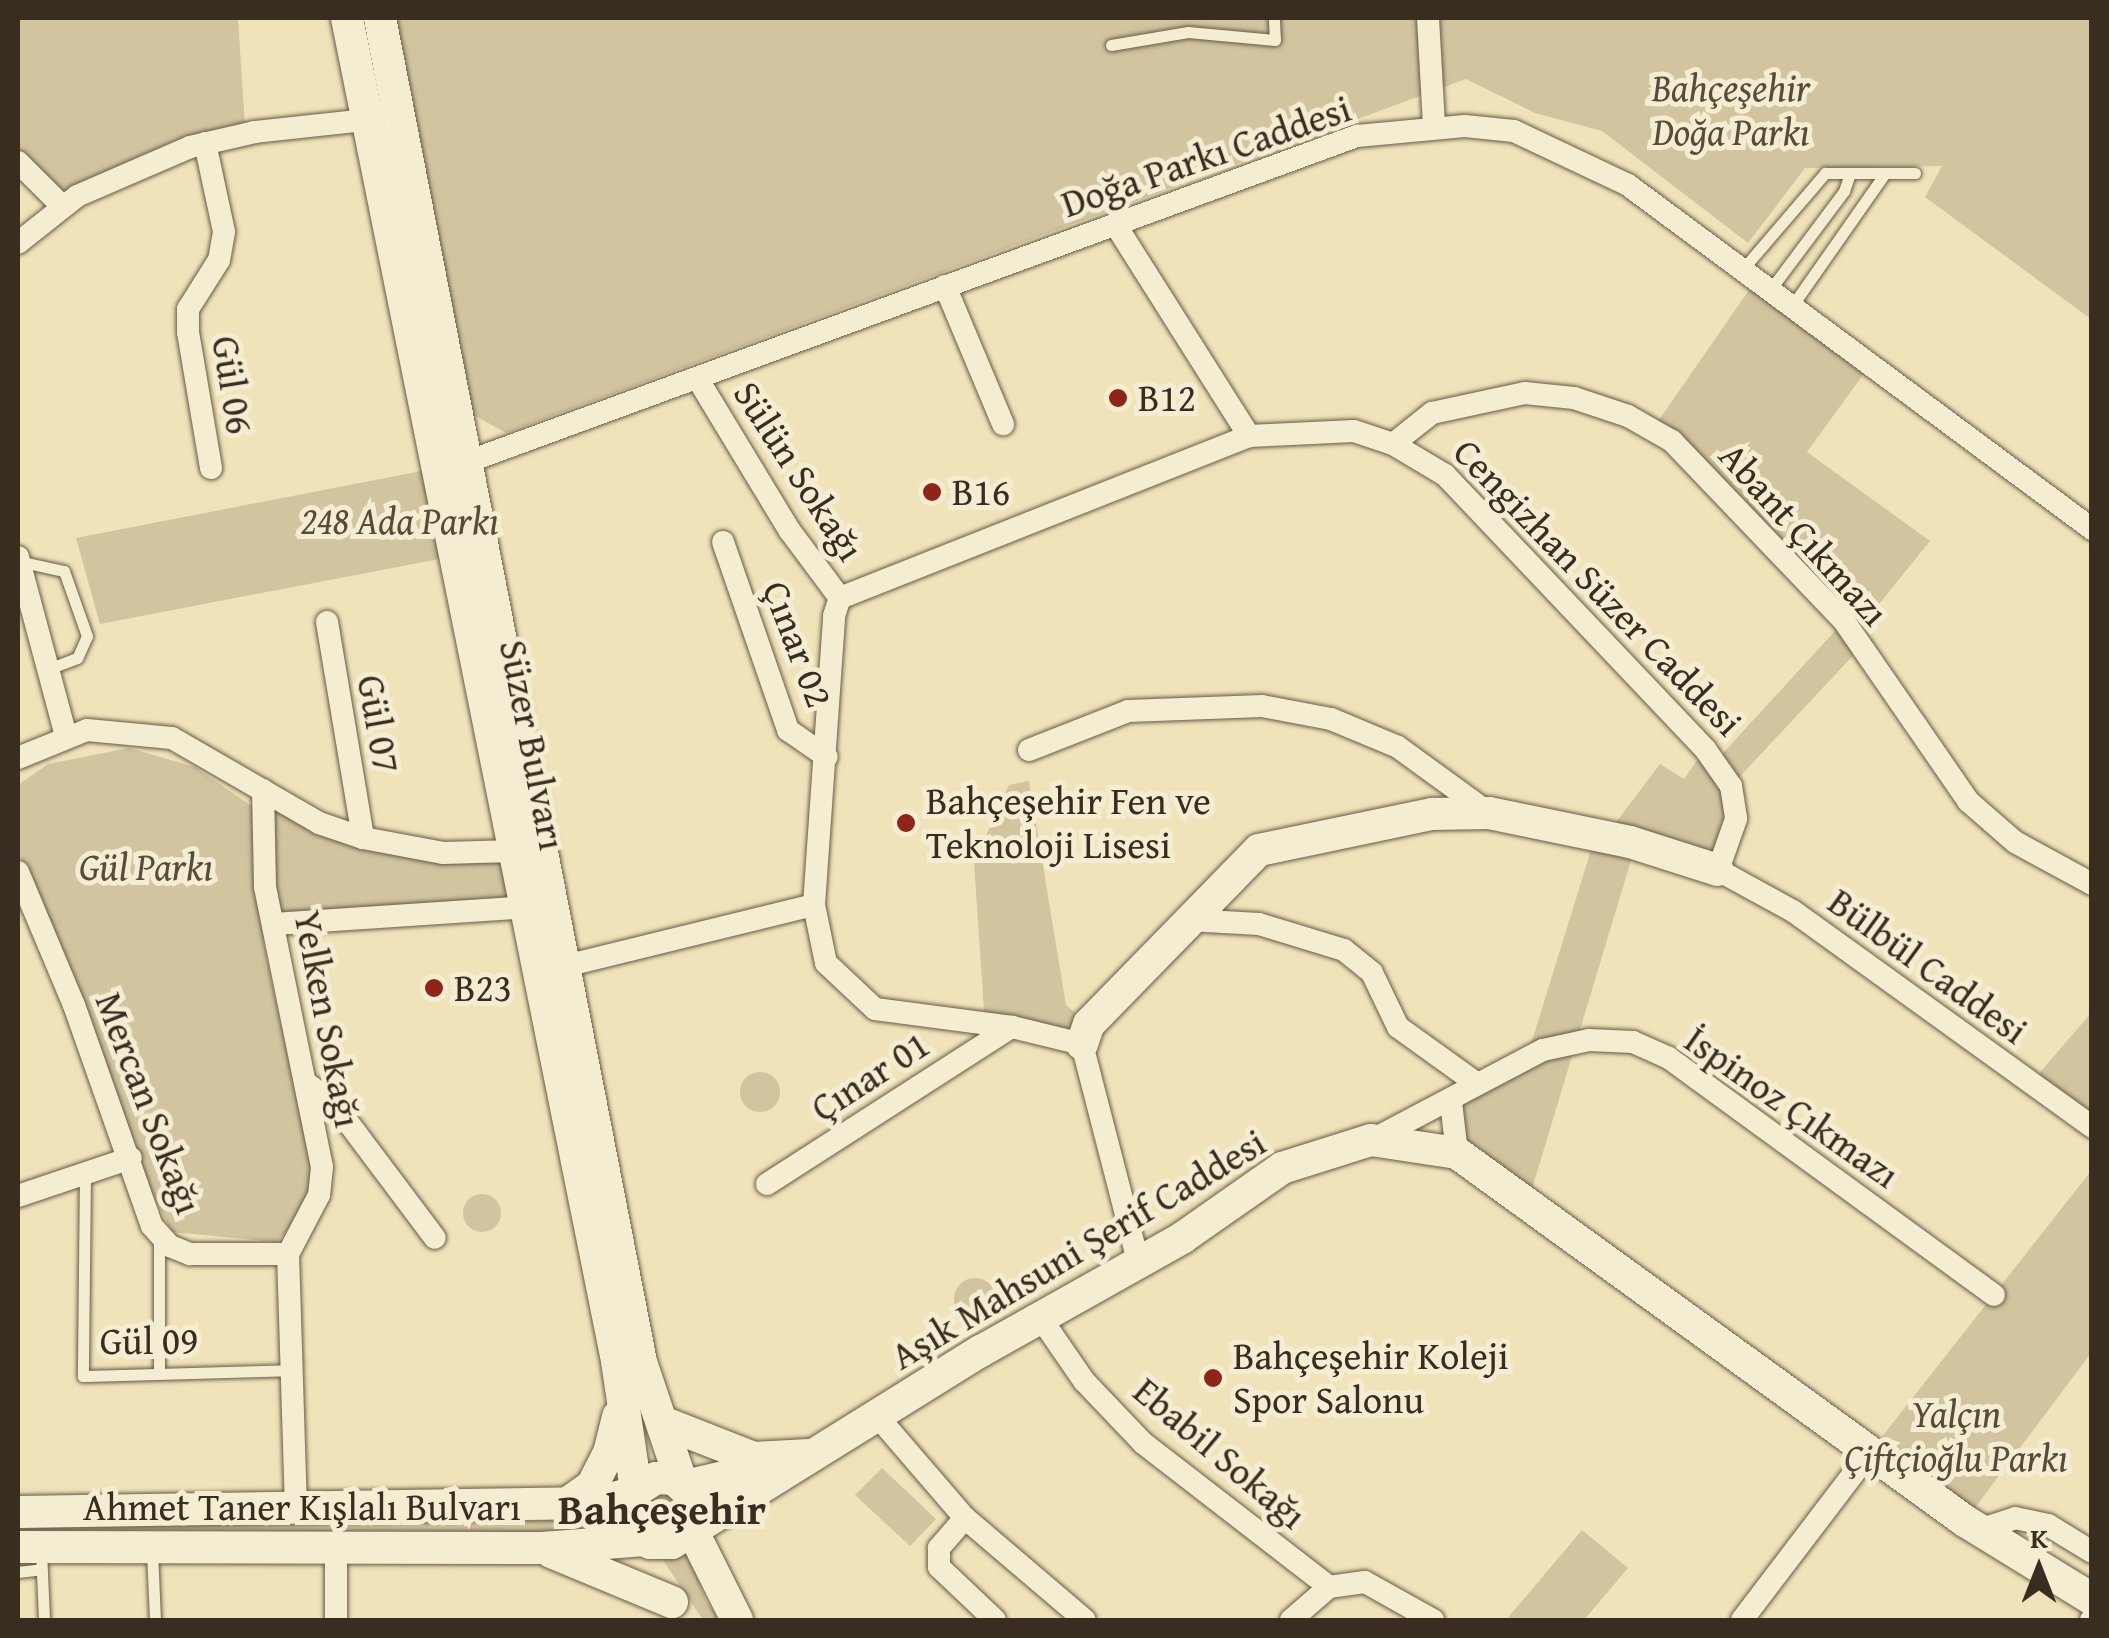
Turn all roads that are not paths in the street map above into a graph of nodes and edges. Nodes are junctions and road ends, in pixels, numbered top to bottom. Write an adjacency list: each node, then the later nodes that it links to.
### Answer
1 (347, 18): 6 (main road, Süzer Bulvarı)
2 (380, 18): 24 (main road, Süzer Bulvarı)
3 (1274, 18): 5 (lane)
4 (1428, 18): 7 (street)
5 (1111, 45)
6 (365, 120): 8 (street); 24 (main road, Süzer Bulvarı)
7 (1434, 126): 14 (street, Doğa Parkı Caddesi); 16 (street, Doğa Parkı Caddesi)
8 (206, 143): 13 (street); 25 (street, Gül 06)
9 (18, 162): 13 (street)
10 (1914, 173): 12 (lane)
11 (1850, 174): 12 (lane); 16 (lane); 18 (lane)
12 (1885, 174): 19 (lane)
13 (62, 206): 15 (street)
14 (1115, 224): 17 (street, Doğa Parkı Caddesi); 22 (street)
15 (18, 244)
16 (1742, 270): 18 (street, Doğa Parkı Caddesi)
17 (945, 286): 20 (street, Doğa Parkı Caddesi); 21 (street)
18 (1770, 290): 19 (street, Doğa Parkı Caddesi)
19 (1792, 306): 26 (street, Doğa Parkı Caddesi)
20 (699, 380): 24 (street, Doğa Parkı Caddesi); 29 (street, Sülün Sokağı)
21 (1003, 424)
22 (1249, 436): 23 (street, Cengizhan Süzer Caddesi); 29 (street, Cengizhan Süzer Caddesi)
23 (1393, 444): 40 (street, Cengizhan Süzer Caddesi); 42 (street, Abant Çıkmazı)
24 (451, 467): 39 (main road, Süzer Bulvarı); 47 (main road, Süzer Bulvarı)
25 (211, 468)
26 (2092, 529)
27 (723, 542): 35 (street, Çınar 02)
28 (18, 559): 31 (street); 31 (lane)
29 (840, 598): 35 (street)
30 (327, 622): 38 (street, Gül 07)
31 (48, 670): 32 (street)
32 (66, 736): 34 (street); 36 (street)
33 (1029, 750): 37 (street)
34 (18, 758)
35 (827, 758): 43 (street)
36 (263, 790): 38 (street); 46 (street, Yelken Sokağı)
37 (1489, 813): 40 (main road); 45 (main road)
38 (363, 838): 39 (street)
39 (514, 851): 44 (main road, Süzer Bulvarı)
40 (1718, 870): 53 (street, Bülbül Caddesi)
41 (18, 872): 56 (street, Mercan Sokağı)
42 (2092, 884)
43 (814, 905): 47 (street); 48 (street)
44 (526, 907): 46 (street); 68 (main road, Süzer Bulvarı)
45 (1188, 920): 49 (main road); 51 (street)
46 (273, 924): 50 (street, Yelken Sokağı)
47 (565, 966): 70 (main road, Süzer Bulvarı)
48 (1012, 1027): 49 (street); 58 (street, Çınar 01)
49 (1082, 1044): 63 (street)
50 (305, 1082): 61 (street); 62 (street, Yelken Sokağı)
51 (1476, 1082): 52 (street, İspinoz Çıkmazı); 64 (street, İspinoz Çıkmazı)
52 (1452, 1102): 54 (street, İspinoz Çıkmazı); 55 (street)
53 (2092, 1126)
54 (1371, 1140): 55 (main road, Aşık Mahsuni Şerif Caddesi); 63 (main road, Aşık Mahsuni Şerif Caddesi)
55 (1458, 1153): 71 (main road, Aşık Mahsuni Şerif Caddesi)
56 (131, 1158): 57 (street); 60 (street, Mercan Sokağı)
57 (85, 1172): 59 (street); 67 (lane, Gül 09)
58 (766, 1184)
59 (18, 1196)
60 (159, 1234): 62 (street, Mercan Sokağı); 67 (lane)
61 (435, 1238)
62 (288, 1254): 66 (street)
63 (1137, 1257): 65 (main road, Aşık Mahsuni Şerif Caddesi)
64 (1994, 1295)
65 (1040, 1317): 69 (main road, Aşık Mahsuni Şerif Caddesi); 88 (street, Ebabil Sokağı)
66 (292, 1370): 67 (lane, Gül 09); 76 (street)
67 (159, 1373)
68 (621, 1402): 74 (main road, Süzer Bulvarı); 75 (main road)
69 (878, 1417): 72 (main road, Aşık Mahsuni Şerif Caddesi); 78 (street)
70 (662, 1422): 72 (main road); 73 (main road, Süzer Bulvarı)
71 (1870, 1452): 80 (main road, Aşık Mahsuni Şerif Caddesi); 99 (street)
72 (814, 1455): 73 (main road); 79 (main road, Aşık Mahsuni Şerif Caddesi)
73 (684, 1485): 74 (main road); 79 (main road)
74 (635, 1491): 75 (main road, Ahmet Taner Kışlalı Bulvarı); 81 (main road)
75 (568, 1502): 76 (main road, Ahmet Taner Kışlalı Bulvarı)
76 (296, 1509): 77 (main road, Ahmet Taner Kışlalı Bulvarı)
77 (18, 1512)
78 (965, 1518): 95 (street); 96 (street)
79 (692, 1527): 81 (main road); 94 (main road)
80 (1982, 1529): 85 (street); 89 (main road, Aşık Mahsuni Şerif Caddesi)
81 (648, 1542): 84 (main road, Ahmet Taner Kışlalı Bulvarı); 90 (main road)
82 (152, 1546): 83 (main road, Ahmet Taner Kışlalı Bulvarı); 86 (main road, Ahmet Taner Kışlalı Bulvarı); 92 (lane)
83 (336, 1548): 84 (main road, Ahmet Taner Kışlalı Bulvarı); 93 (street)
84 (542, 1548): 90 (main road)
85 (2092, 1552)
86 (33, 1554): 87 (lane); 91 (lane)
87 (18, 1572)
88 (1329, 1587): 97 (street); 98 (street)
89 (2092, 1599)
90 (679, 1612)
91 (44, 1620)
92 (154, 1620)
93 (336, 1620)
94 (737, 1620)
95 (995, 1620)
96 (1085, 1620)
97 (1291, 1620)
98 (1433, 1620)
99 (1742, 1620)

